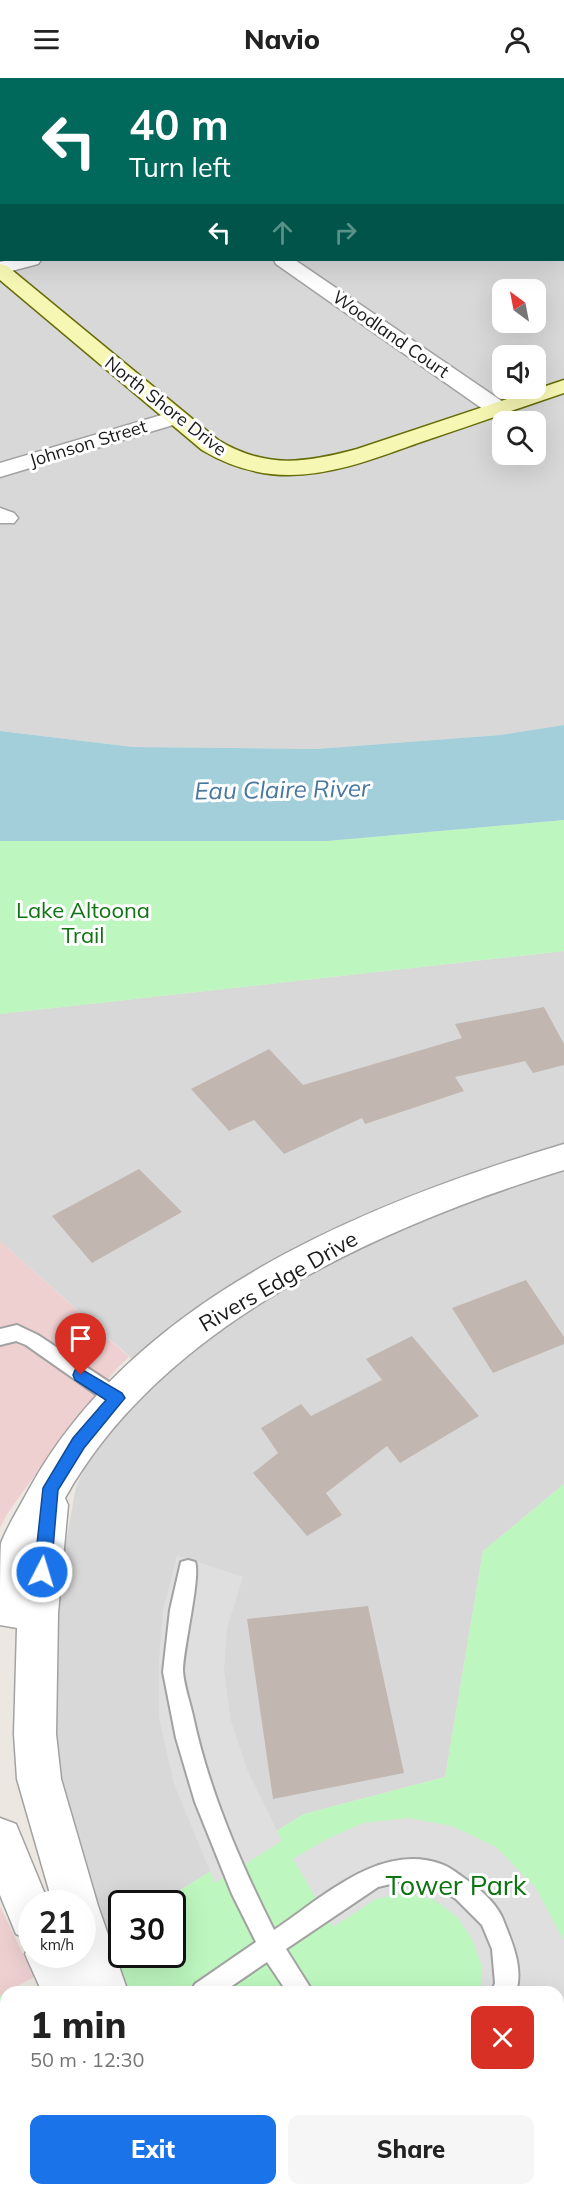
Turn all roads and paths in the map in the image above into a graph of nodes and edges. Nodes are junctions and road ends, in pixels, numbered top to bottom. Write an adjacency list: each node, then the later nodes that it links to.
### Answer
1 (28, 261): 3 (street)
2 (284, 261): 5 (street, Woodland Court)
3 (0, 269): 6 (street, North Shore Drive)
4 (564, 386): 5 (street, North Shore Drive)
5 (498, 408): 6 (street, North Shore Drive)
6 (175, 417): 7 (street, Johnson Street)
7 (0, 470)
8 (564, 1157): 10 (street, Rivers Edge Drive)
9 (0, 1337): 10 (lane)
10 (117, 1398): 11 (street, Rivers Edge Drive)
11 (51, 1488): 13 (street, Rivers Edge Drive); 14 (street, Rivers Edge Drive)
12 (188, 1569): 18 (lane)
13 (0, 1586)
14 (19, 1610): 17 (street, Rivers Edge Drive)
15 (0, 1840): 16 (street)
16 (21, 1890)
17 (72, 1890)
18 (270, 1946): 23 (lane); 24 (lane); 25 (lane)
19 (96, 1965): 22 (street)
20 (55, 1968): 21 (street)
21 (63, 1986)
22 (103, 1986)
23 (212, 1986)
24 (297, 1986)
25 (506, 1986)

